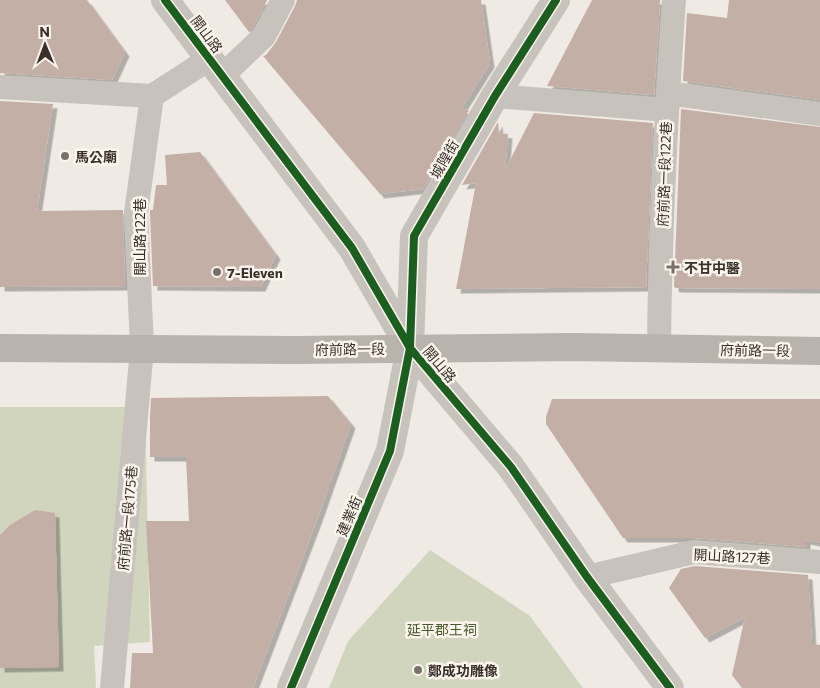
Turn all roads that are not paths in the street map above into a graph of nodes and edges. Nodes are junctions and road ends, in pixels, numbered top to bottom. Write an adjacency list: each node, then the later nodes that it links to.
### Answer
1 (166, 0): 5 (street, 開山路)
2 (283, 0): 5 (lane)
3 (556, 0): 8 (street, 城隍街)
4 (674, 0): 9 (lane, 府前路一段122巷)
5 (216, 67): 7 (lane); 13 (street, 開山路)
6 (0, 87): 7 (lane)
7 (152, 96): 12 (lane, 開山路122巷)
8 (495, 96): 9 (lane); 13 (street, 城隍街)
9 (667, 102): 10 (lane); 14 (lane, 府前路一段122巷)
10 (820, 114)
11 (0, 348): 12 (main road, 府前路一段)
12 (142, 348): 13 (main road, 府前路一段); 18 (lane, 府前路一段175巷)
13 (410, 348): 14 (main road, 府前路一段); 17 (street, 開山路); 19 (street, 建業街)
14 (660, 349): 15 (main road, 府前路一段)
15 (820, 351)
16 (820, 562): 17 (lane, 開山路127巷)
17 (587, 577): 20 (street, 開山路)
18 (112, 688)
19 (291, 688)
20 (670, 688)

